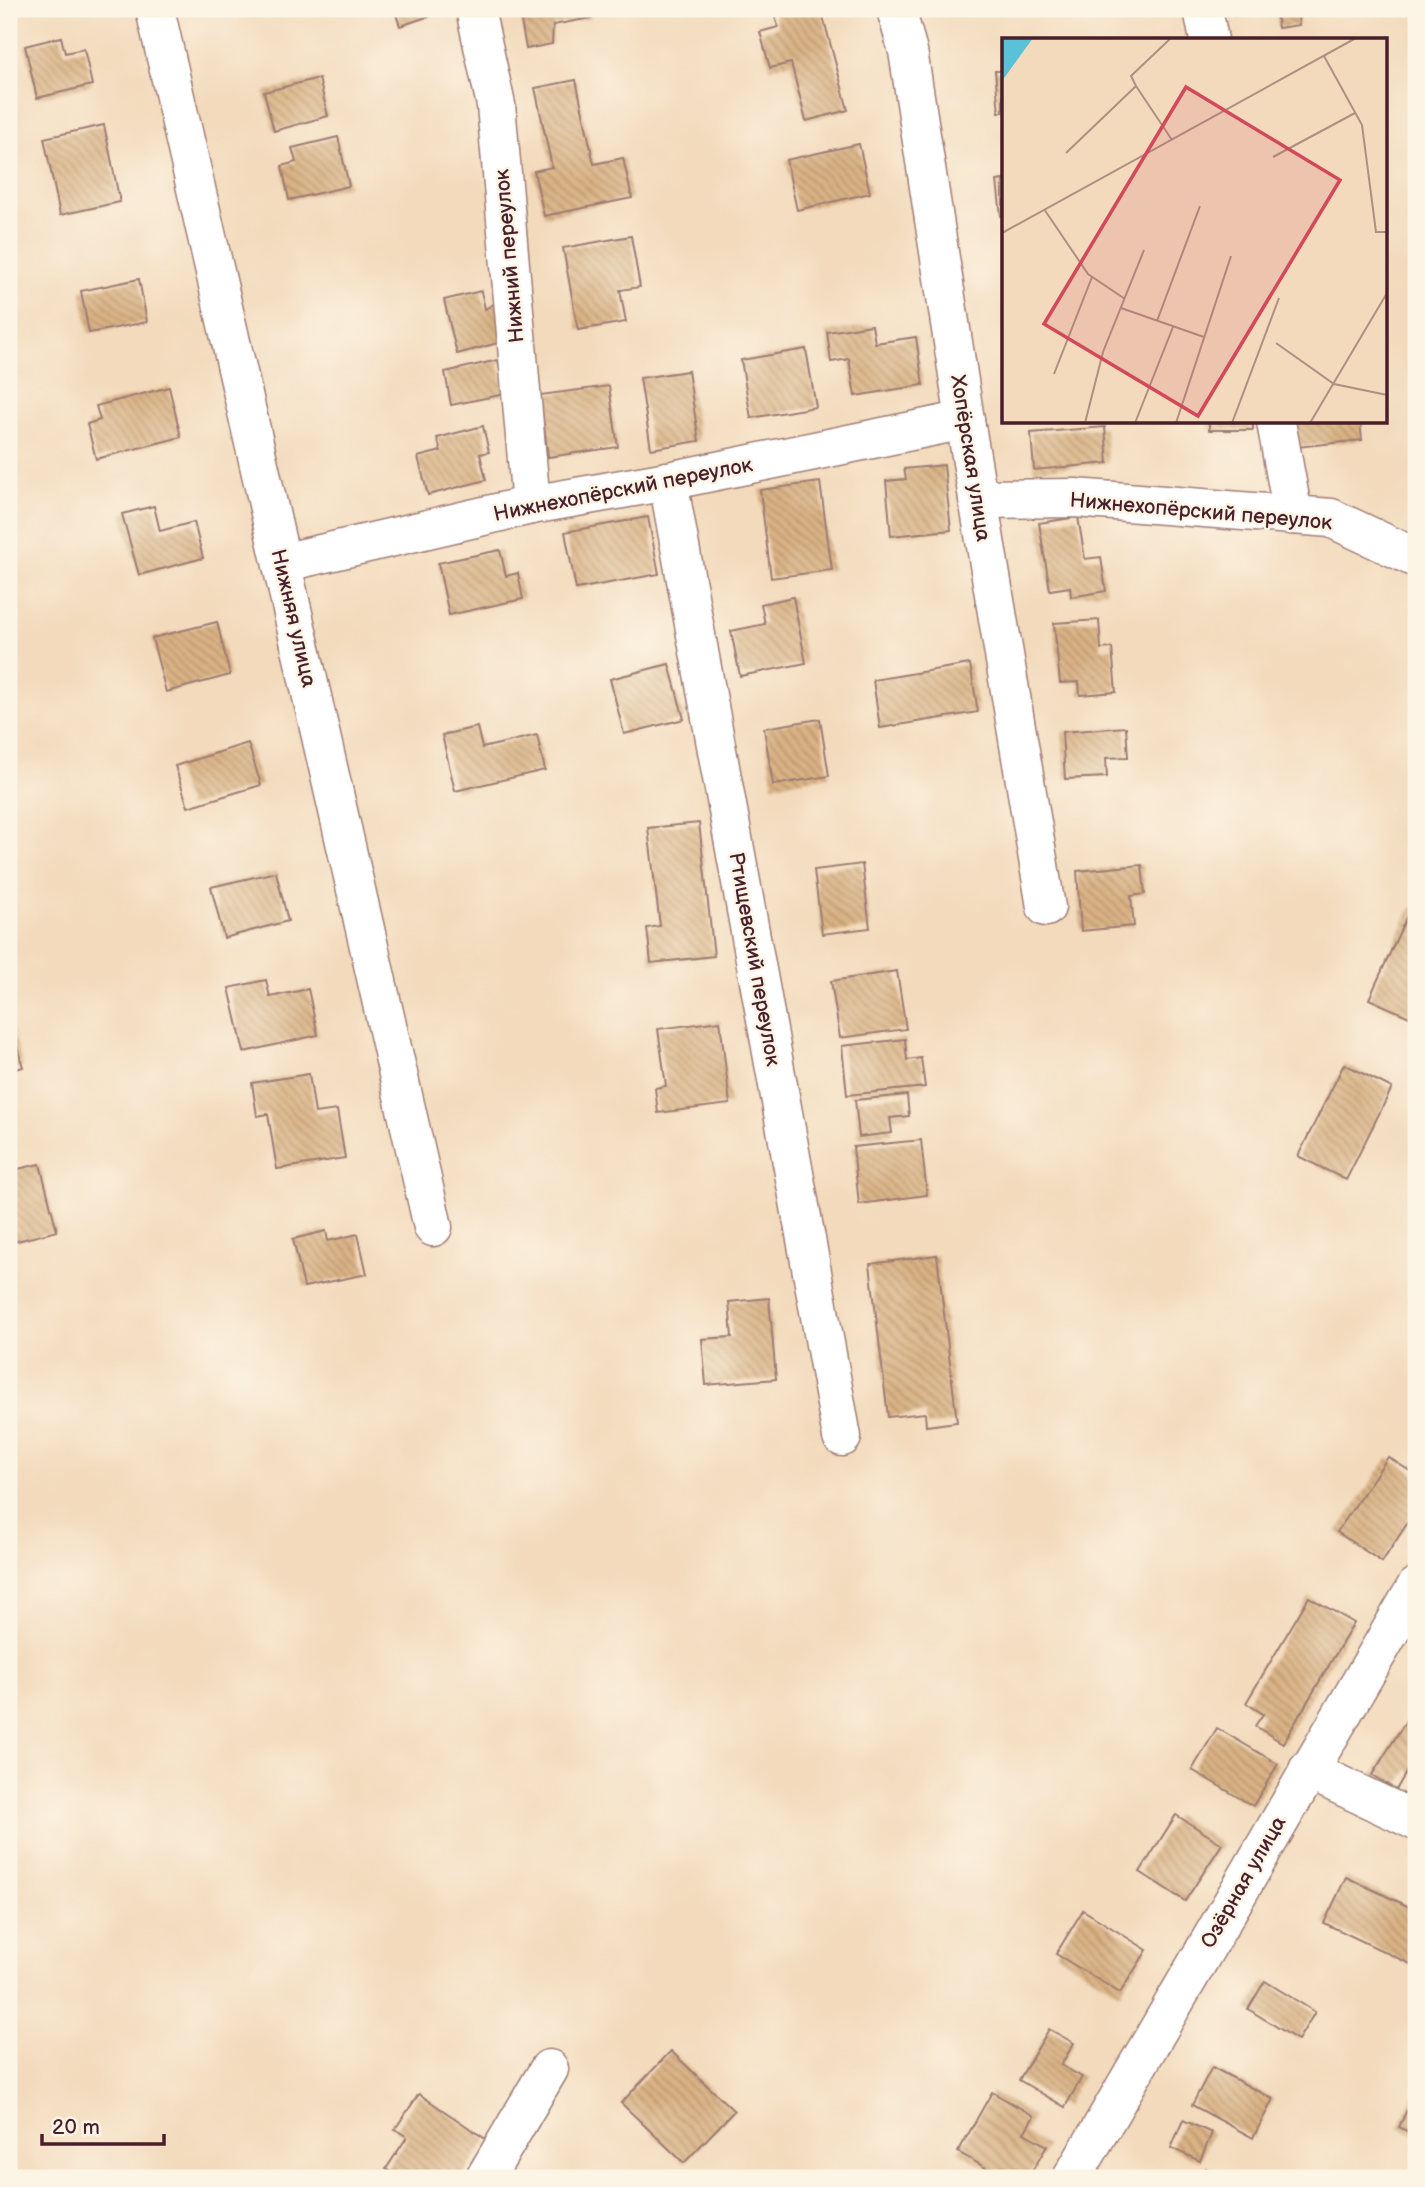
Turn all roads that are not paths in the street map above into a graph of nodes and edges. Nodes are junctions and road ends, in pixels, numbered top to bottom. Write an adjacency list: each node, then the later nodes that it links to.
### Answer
1 (155, 9): 13 (street, Нижняя улица)
2 (475, 9): 10 (street, Нижний переулок)
3 (896, 9): 6 (street, Хопёрская улица)
4 (1203, 9): 5 (street)
5 (1209, 38)
6 (965, 420): 8 (street, Нижнехопёрский переулок); 9 (street, Хопёрская улица)
7 (1276, 424): 11 (street)
8 (668, 481): 10 (street, Нижнехопёрский переулок); 16 (street, Ртищевский переулок)
9 (978, 499): 11 (street, Нижнехопёрский переулок); 14 (street, Хопёрская улица)
10 (531, 505): 13 (street, Нижнехопёрский переулок)
11 (1293, 515): 12 (street, Нижнехопёрский переулок)
12 (1416, 558)
13 (282, 563): 15 (street, Нижняя улица)
14 (1046, 907)
15 (433, 1227)
16 (842, 1437)
17 (1416, 1587): 18 (street, Озёрная улица)
18 (1308, 1770): 19 (street); 22 (street, Озёрная улица)
19 (1416, 1821)
20 (549, 2069): 21 (street)
21 (485, 2178)
22 (1072, 2178)

